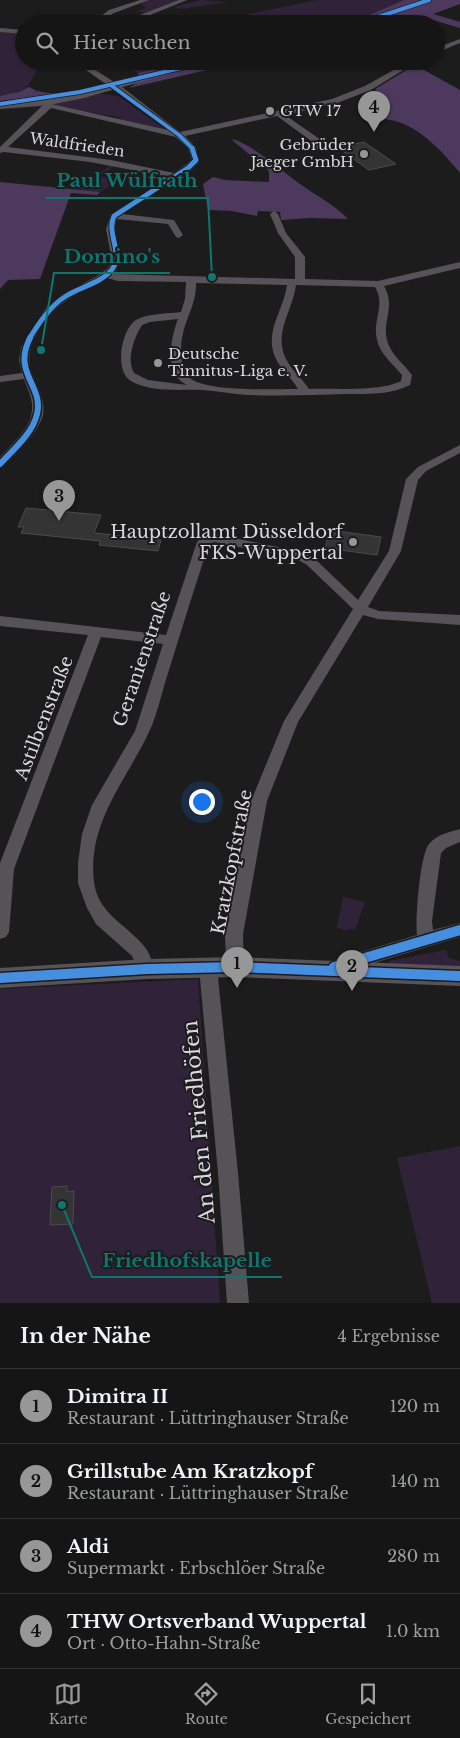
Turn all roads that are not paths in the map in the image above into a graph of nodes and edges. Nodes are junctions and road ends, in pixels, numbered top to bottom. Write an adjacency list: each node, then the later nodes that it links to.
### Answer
1 (146, 0): 4 (street)
2 (184, 0): 5 (street)
3 (429, 0): 6 (main road)
4 (105, 15)
5 (146, 15)
6 (384, 15)
7 (0, 30): 8 (street)
8 (15, 31)
9 (460, 41): 10 (street)
10 (445, 47)
11 (89, 70): 14 (street)
12 (175, 70): 14 (main road)
13 (399, 70): 18 (street)
14 (112, 86): 15 (main road); 16 (street); 17 (main road)
15 (96, 92): 16 (street); 17 (main road)
16 (125, 94): 19 (street)
17 (0, 105)
18 (279, 114): 19 (street); 20 (street)
19 (180, 135): 21 (street, Waldfrieden); 22 (street)
20 (317, 148)
21 (1, 150): 22 (street, Waldfrieden)
22 (176, 176): 24 (street)
23 (274, 214): 29 (street)
24 (114, 216): 25 (street); 27 (street)
25 (179, 234)
26 (460, 265): 30 (street)
27 (105, 275): 28 (street); 32 (street)
28 (191, 280): 29 (street); 31 (street)
29 (296, 282): 30 (street); 35 (street)
30 (378, 284): 35 (street)
31 (184, 315): 34 (street); 34 (street)
32 (27, 375): 33 (street); 37 (street)
33 (0, 379)
34 (198, 387): 35 (street)
35 (305, 392)
36 (460, 448): 38 (street, Kratzkopfstraße)
37 (0, 464)
38 (360, 608): 39 (street); 42 (street, Geranienstraße); 47 (street, Kratzkopfstraße)
39 (460, 620)
40 (0, 621): 41 (street)
41 (96, 632): 42 (street); 45 (street, Astilbenstraße)
42 (171, 640): 50 (street, Geranienstraße)
43 (460, 835): 46 (street)
44 (460, 930): 46 (street)
45 (0, 932)
46 (426, 941): 49 (street)
47 (235, 967): 48 (main road); 49 (main road)
48 (208, 968): 50 (main road); 53 (street, An den Friedhöfen)
49 (327, 969): 51 (main road)
50 (146, 970): 52 (main road)
51 (460, 976)
52 (0, 978)
53 (238, 1303)

